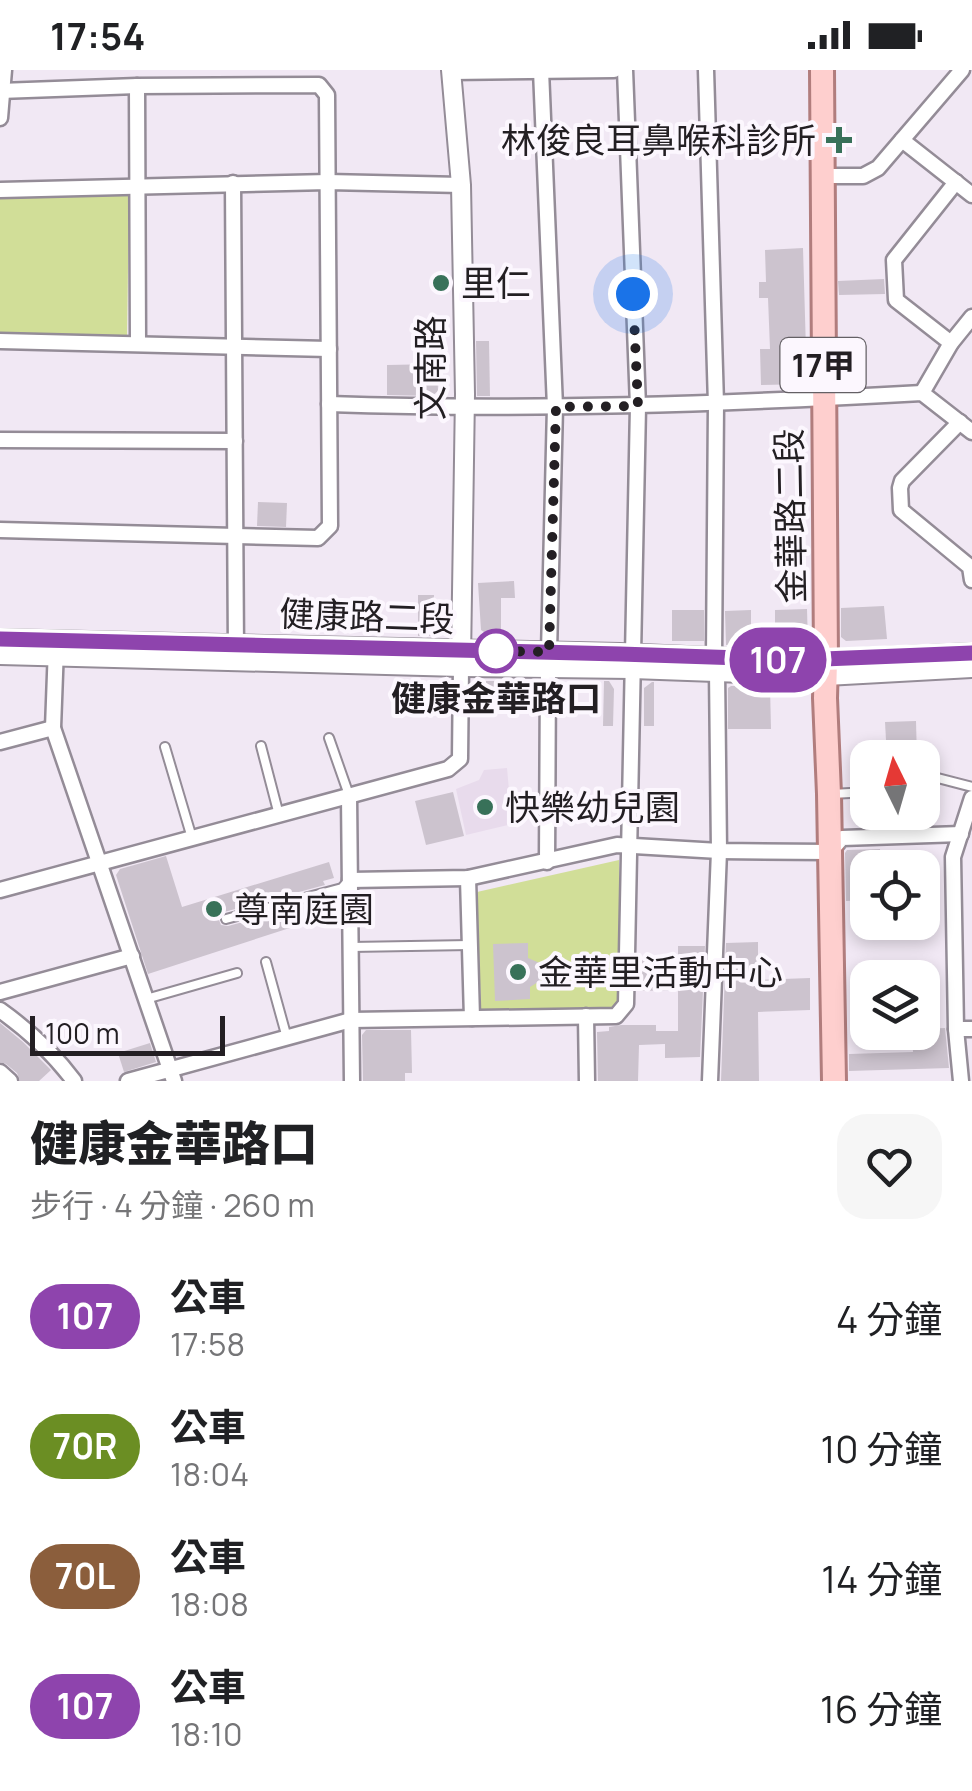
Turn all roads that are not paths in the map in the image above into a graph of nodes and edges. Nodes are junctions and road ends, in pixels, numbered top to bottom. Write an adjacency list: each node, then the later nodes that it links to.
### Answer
1 (4, 70): 11 (street)
2 (614, 70): 8 (street)
3 (624, 70): 32 (street)
4 (706, 70): 31 (street)
5 (822, 70): 14 (main road, 金華路二段 / 17甲)
6 (962, 70): 9 (street); 13 (street)
7 (451, 71): 8 (street); 19 (street, 文南路)
8 (541, 71): 34 (street)
9 (972, 78)
10 (137, 86): 11 (street); 15 (street); 18 (street)
11 (1, 91): 12 (street)
12 (0, 118)
13 (902, 140): 14 (street); 16 (street)
14 (823, 176): 29 (main road, 金華路二段 / 17甲)
15 (328, 182): 17 (street); 19 (street); 27 (street)
16 (956, 182): 21 (street); 25 (street)
17 (233, 184): 18 (street); 26 (street)
18 (137, 185): 20 (street); 24 (street)
19 (461, 186): 33 (street, 文南路)
20 (0, 190)
21 (972, 194)
22 (972, 317): 25 (street)
23 (0, 341): 24 (street)
24 (138, 343): 26 (street)
25 (951, 343): 28 (street)
26 (234, 346): 27 (street); 37 (street)
27 (329, 349): 30 (street)
28 (922, 394): 29 (street); 35 (street)
29 (824, 399): 31 (street); 51 (main road, 金華路二段 / 17甲)
30 (329, 404): 33 (street); 39 (street)
31 (716, 404): 32 (street); 49 (street)
32 (638, 406): 34 (street); 48 (street)
33 (464, 407): 34 (street); 46 (street, 文南路)
34 (556, 407): 47 (street)
35 (966, 427): 40 (street)
36 (0, 440): 37 (street)
37 (235, 440): 39 (street)
38 (0, 530): 39 (street)
39 (236, 536): 43 (street)
40 (972, 580)
41 (0, 640): 42 (street, 健康路二段)
42 (56, 648): 43 (street, 健康路二段); 45 (street, 健康路二段); 52 (street)
43 (236, 653): 46 (street, 健康路二段)
44 (972, 654): 51 (street, 健康路二段)
45 (0, 655)
46 (461, 659): 47 (street, 健康路二段); 61 (street)
47 (548, 660): 48 (street, 健康路二段); 69 (street)
48 (632, 662): 49 (street, 健康路二段); 66 (street)
49 (716, 664): 51 (street, 健康路二段); 67 (street)
50 (972, 668): 51 (street, 健康路二段)
51 (826, 669): 60 (main road, 金華路二段 / 17甲)
52 (53, 728): 54 (street); 70 (street)
53 (329, 738): 61 (lane)
54 (0, 742)
55 (260, 746): 63 (lane)
56 (165, 747): 65 (lane)
57 (940, 779): 58 (lane)
58 (972, 787)
59 (850, 793): 60 (lane)
60 (829, 794): 68 (main road, 金華路二段 / 17甲)
61 (349, 796): 63 (street); 72 (street)
62 (972, 798): 64 (street)
63 (279, 815): 65 (street)
64 (960, 834): 68 (street); 76 (street)
65 (192, 838): 70 (street)
66 (629, 845): 67 (street); 69 (street); 85 (street)
67 (719, 852): 68 (street); 97 (street)
68 (830, 852): 98 (main road, 金華路二段 / 17甲)
69 (547, 862): 71 (street)
70 (100, 863): 73 (street); 79 (street)
71 (468, 878): 72 (street); 77 (street)
72 (350, 880): 75 (lane); 78 (street)
73 (0, 890)
74 (972, 918): 76 (street)
75 (226, 919)
76 (955, 921): 88 (street)
77 (470, 945): 78 (lane); 86 (street)
78 (351, 946): 87 (street)
79 (132, 956): 82 (street); 83 (street)
80 (266, 962): 89 (lane)
81 (237, 974): 83 (lane)
82 (0, 992)
83 (146, 1000): 91 (street)
84 (0, 1010): 93 (street)
85 (586, 1016): 86 (street); 96 (street)
86 (472, 1018): 87 (street)
87 (352, 1020): 89 (street); 95 (street)
88 (964, 1029): 99 (street)
89 (287, 1038): 91 (street)
90 (0, 1072): 92 (street)
91 (172, 1075): 94 (street)
92 (10, 1081)
93 (74, 1081)
94 (128, 1081)
95 (352, 1081)
96 (587, 1081)
97 (710, 1081)
98 (834, 1081)
99 (962, 1081)

